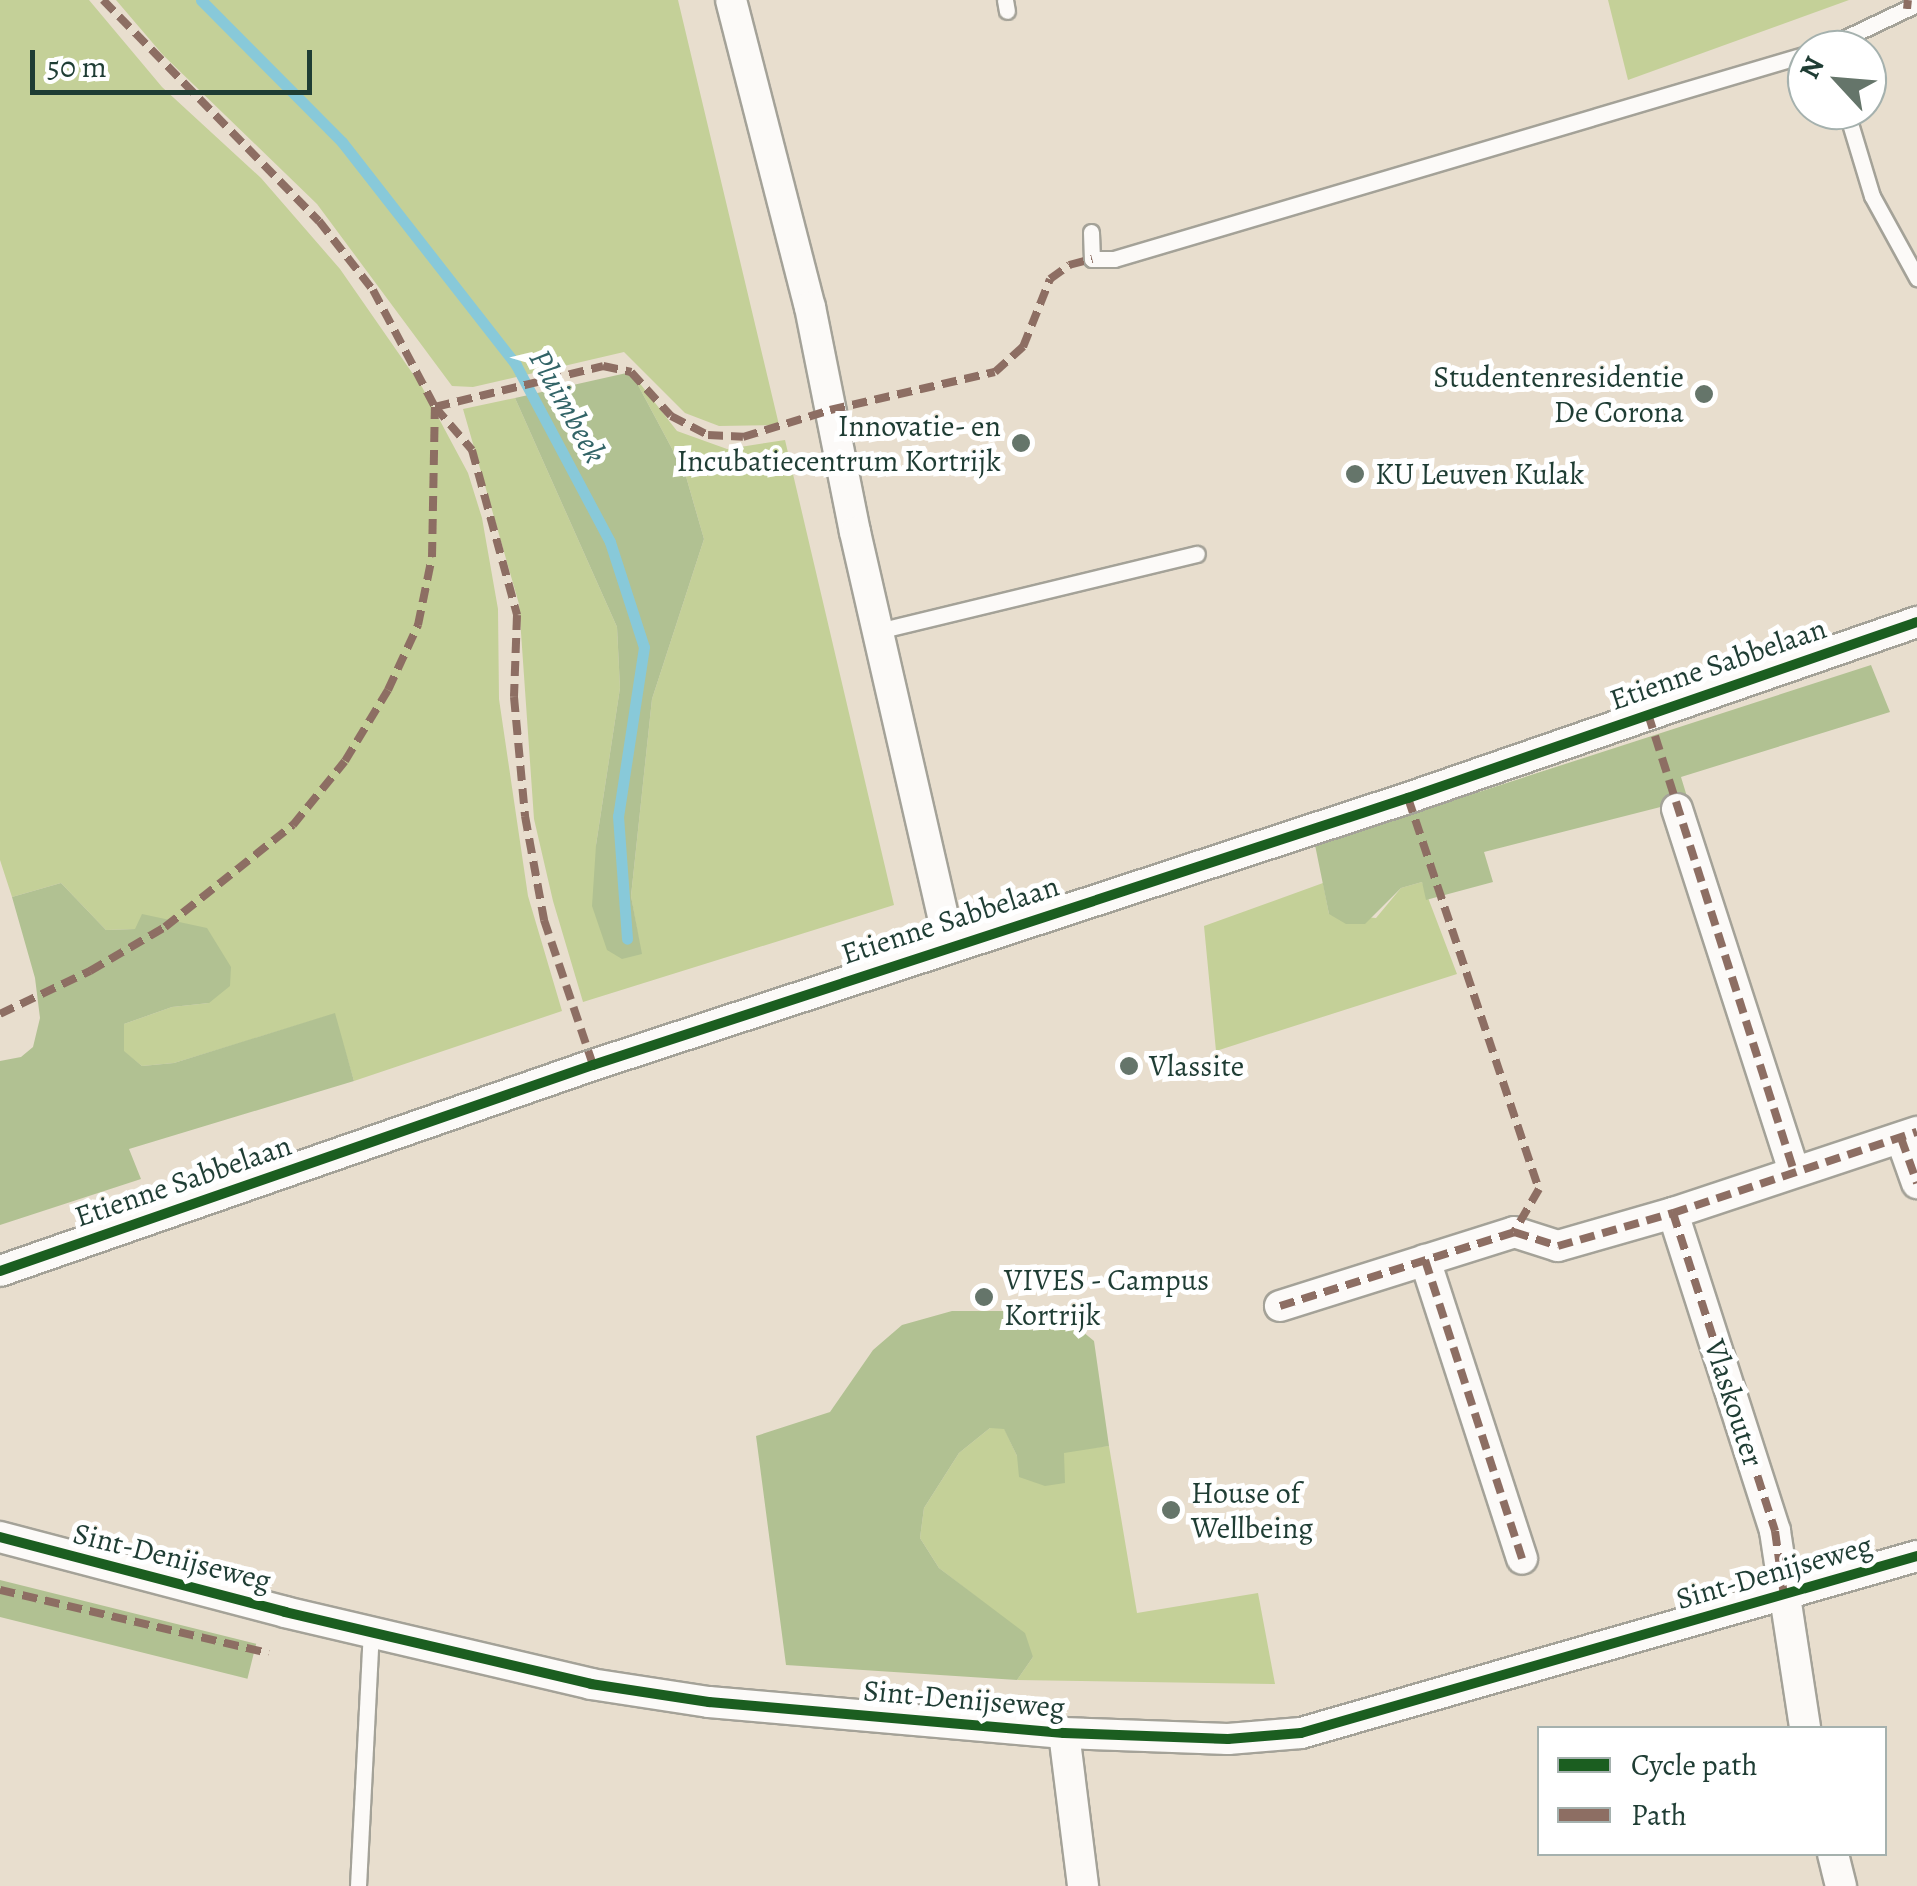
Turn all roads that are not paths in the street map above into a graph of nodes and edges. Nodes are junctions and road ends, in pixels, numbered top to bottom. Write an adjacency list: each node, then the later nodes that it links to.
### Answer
1 (731, 0): 10 (street)
2 (1917, 4): 3 (lane)
3 (1864, 30)
4 (1787, 60): 6 (lane)
5 (1852, 130): 7 (lane)
6 (1091, 232)
7 (1917, 278)
8 (1197, 554): 10 (lane)
9 (1917, 622): 12 (street, Etienne Sabbelaan)
10 (878, 631): 12 (street)
11 (1677, 810): 14 (street)
12 (950, 946): 18 (street, Etienne Sabbelaan)
13 (1909, 1135): 14 (street); 15 (street)
14 (1794, 1172): 16 (street)
15 (1917, 1183)
16 (1672, 1214): 17 (street); 23 (street, Vlaskouter)
17 (1425, 1260): 19 (street); 22 (street)
18 (0, 1271)
19 (1280, 1306)
20 (0, 1537): 24 (street, Sint-Denijseweg)
21 (1917, 1556): 23 (street, Sint-Denijseweg)
22 (1522, 1559)
23 (1784, 1596): 25 (street, Vlaskouter); 26 (street, Sint-Denijseweg)
24 (371, 1633): 26 (street, Sint-Denijseweg); 28 (lane)
25 (1804, 1726)
26 (1064, 1734): 29 (street)
27 (1834, 1856): 30 (street)
28 (358, 1886)
29 (1083, 1886)
30 (1841, 1886)

